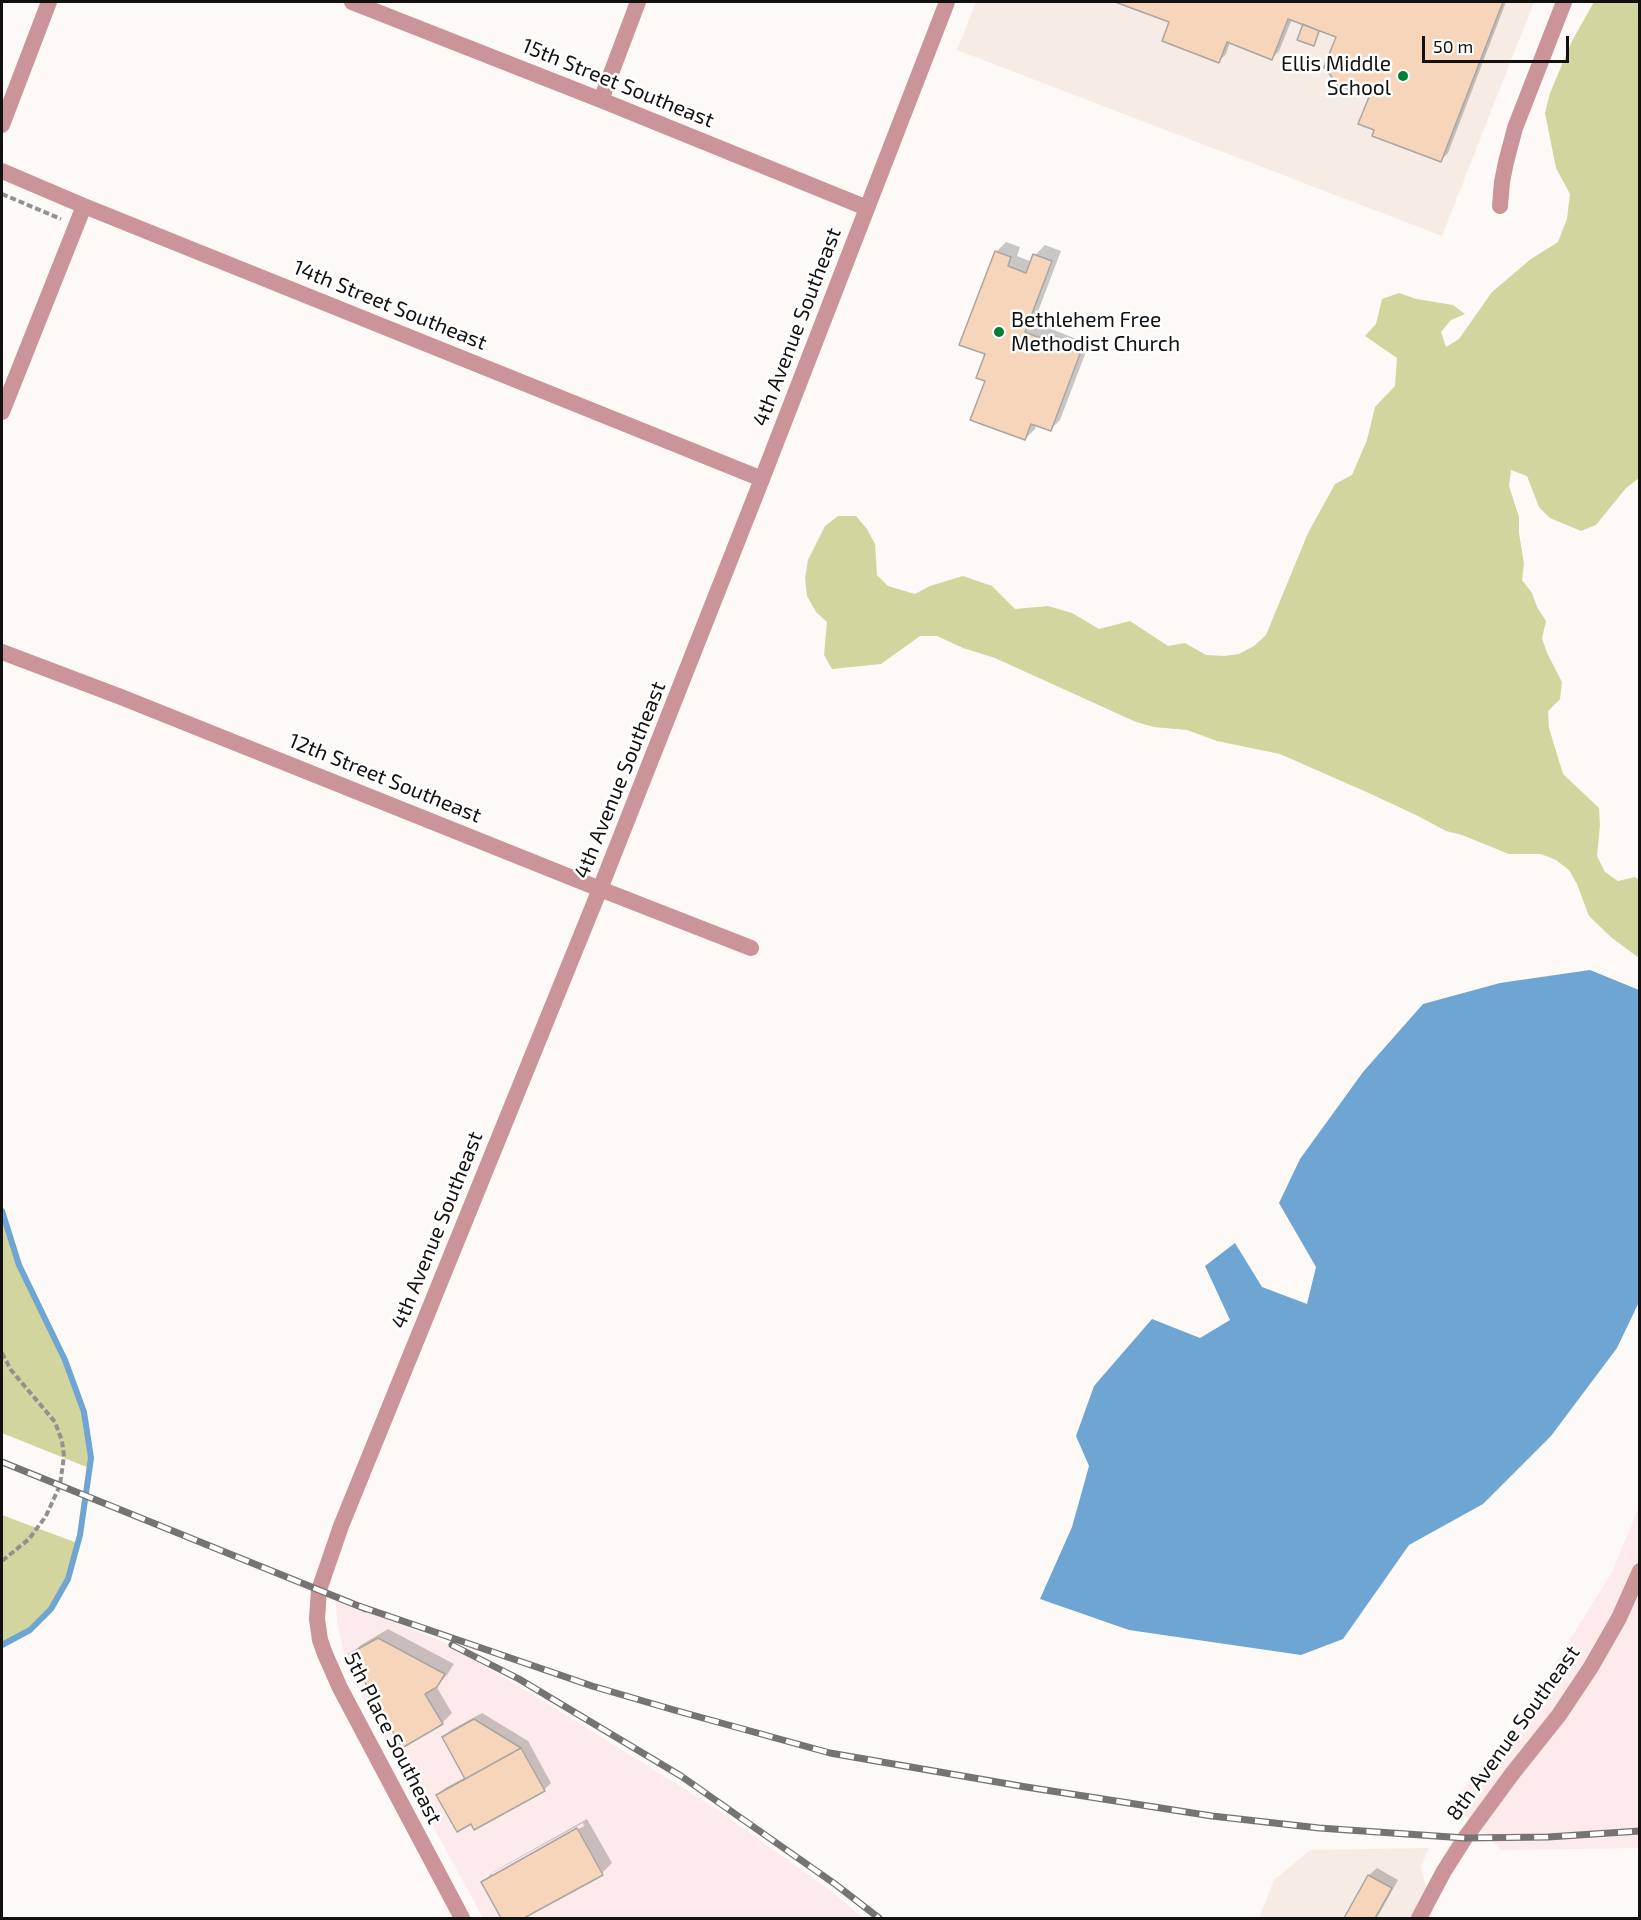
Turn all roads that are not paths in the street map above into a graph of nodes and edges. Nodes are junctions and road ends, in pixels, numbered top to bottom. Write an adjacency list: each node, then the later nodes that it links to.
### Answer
1 (50, 2): 7 (street)
2 (352, 2): 6 (street, 15th Street Southeast)
3 (638, 2): 6 (street)
4 (947, 2): 11 (street, 4th Avenue Southeast)
5 (1564, 2): 10 (street)
6 (601, 99): 11 (street, 15th Street Southeast)
7 (2, 126)
8 (2, 171): 9 (street, 14th Street Southeast)
9 (84, 206): 12 (street); 13 (street, 14th Street Southeast)
10 (1500, 206)
11 (867, 208): 13 (street, 4th Avenue Southeast)
12 (2, 412)
13 (762, 479): 15 (street, 4th Avenue Southeast)
14 (2, 652): 15 (street, 12th Street Southeast)
15 (600, 890): 16 (street, 12th Street Southeast); 17 (street, 4th Avenue Southeast)
16 (751, 948)
17 (325, 1571): 19 (street, 5th Place Southeast)
18 (1640, 1571): 20 (street, 8th Avenue Southeast)
19 (462, 1918)
20 (1419, 1918)

